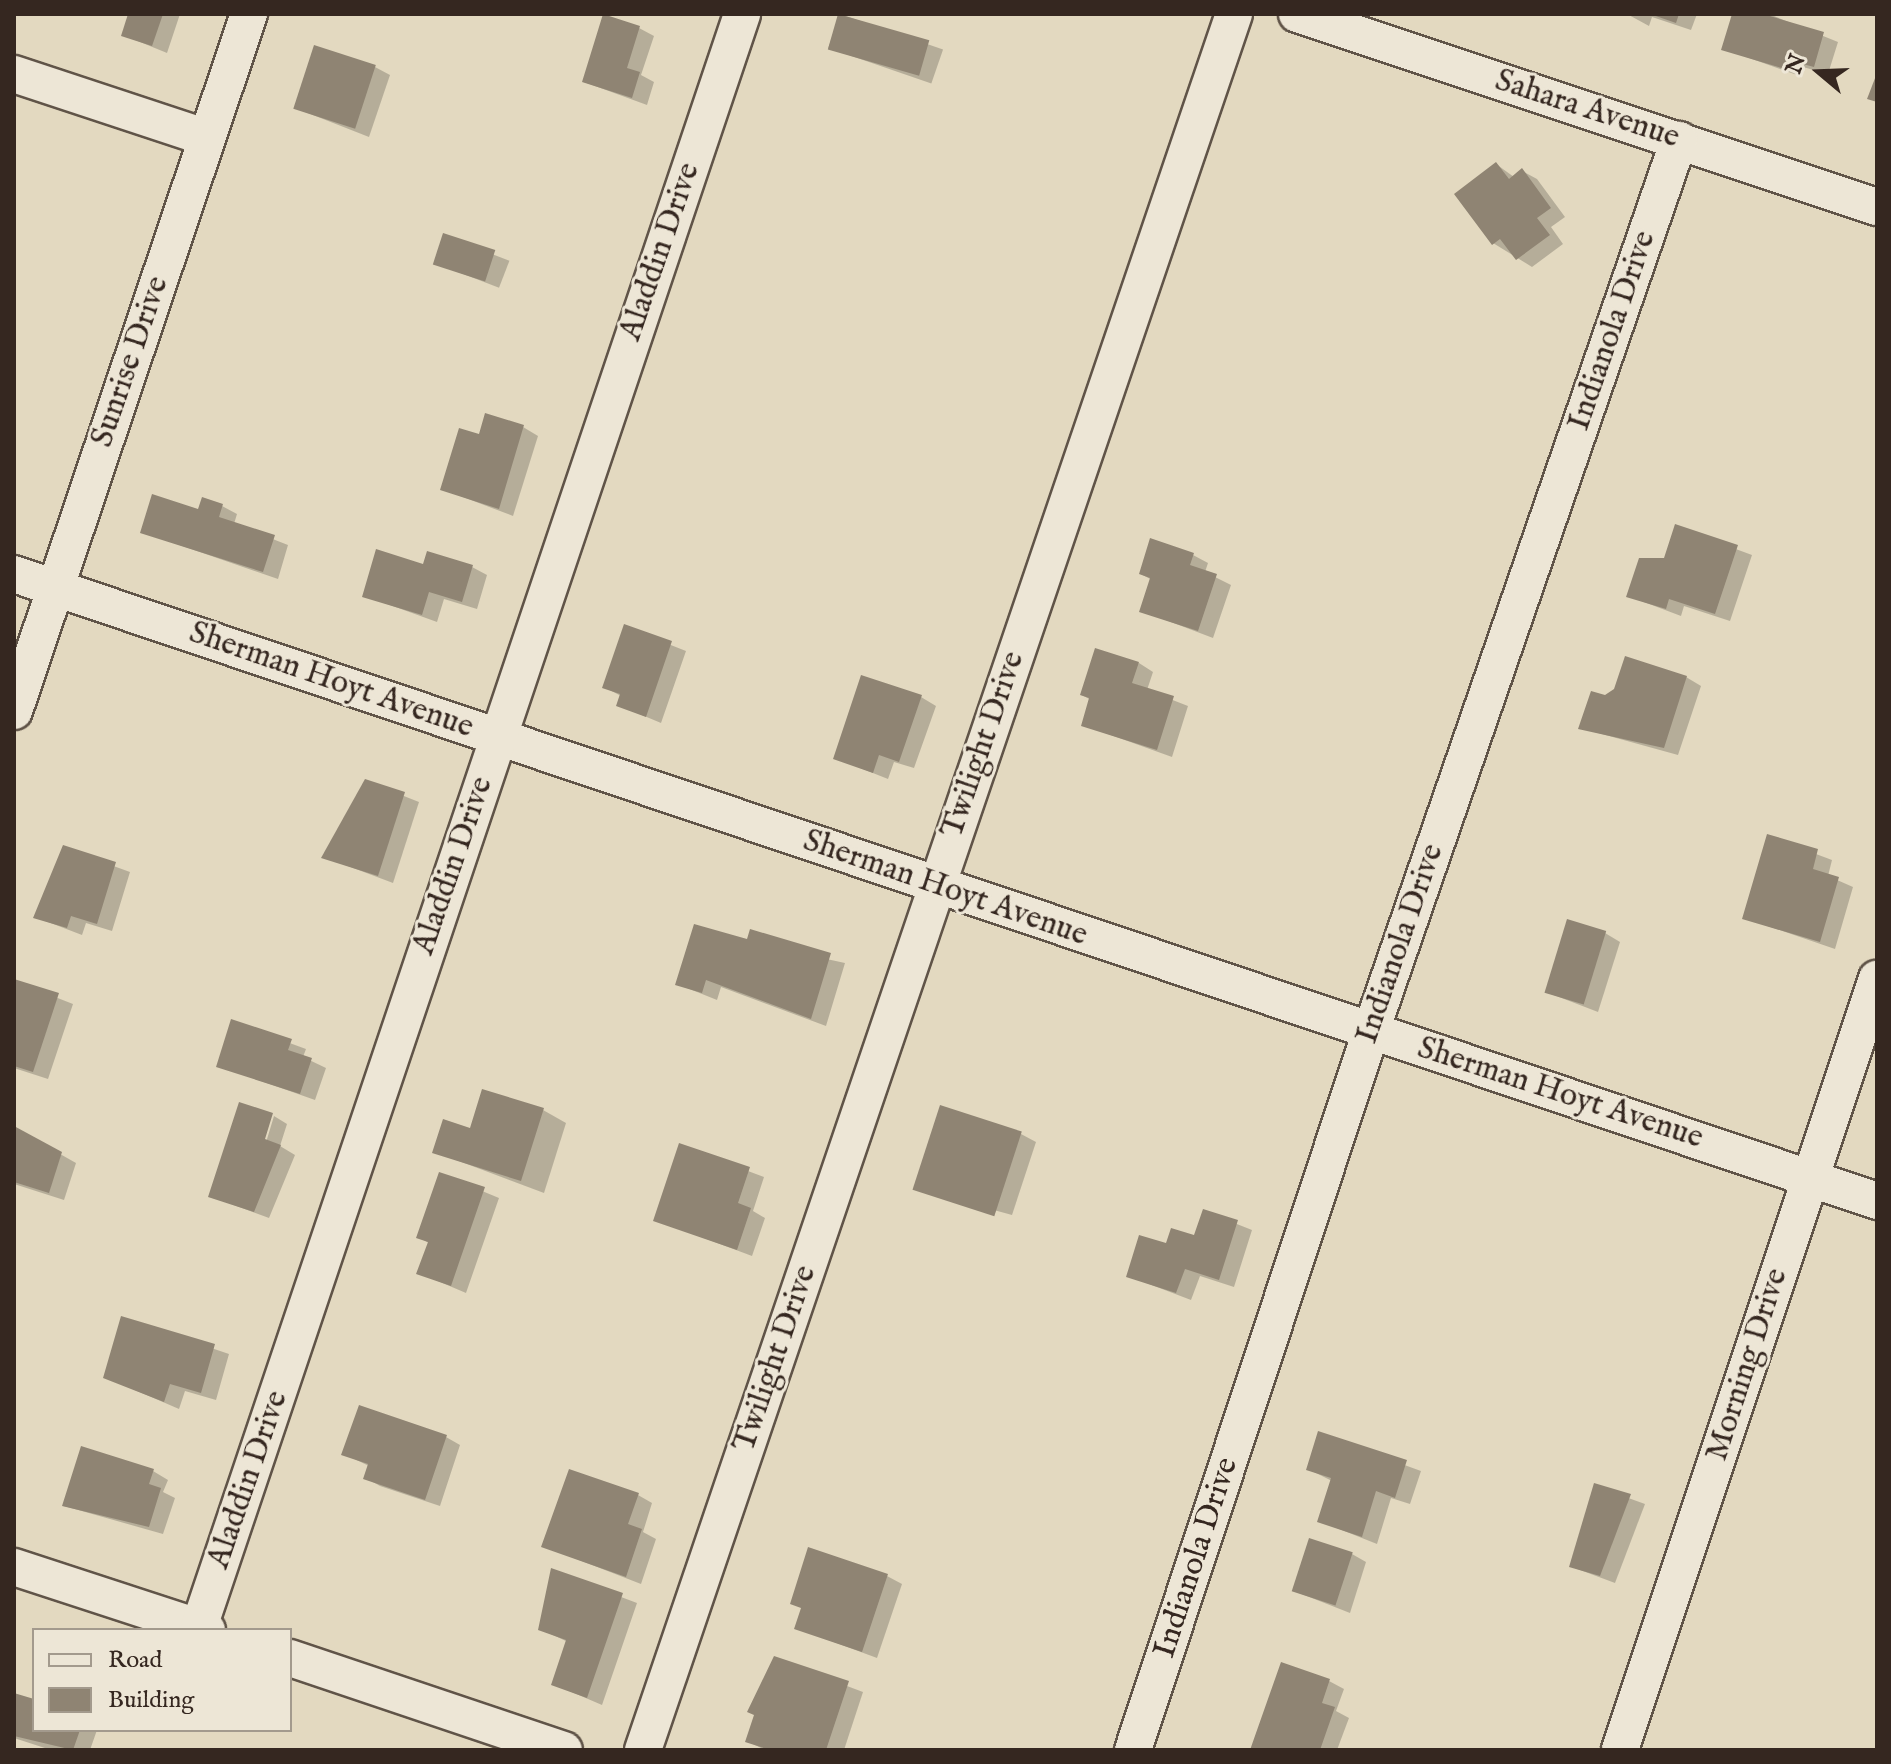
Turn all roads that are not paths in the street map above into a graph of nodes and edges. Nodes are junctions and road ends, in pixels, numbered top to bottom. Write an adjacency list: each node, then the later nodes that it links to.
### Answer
1 (249, 14): 6 (street, Sunrise Drive)
2 (742, 14): 12 (street, Aladdin Drive)
3 (1234, 14): 13 (street, Twilight Drive)
4 (1297, 14): 7 (street, Sahara Avenue)
5 (14, 74): 6 (street)
6 (207, 138): 10 (street, Sunrise Drive)
7 (1679, 140): 8 (street, Sahara Avenue); 15 (street, Indianola Drive)
8 (1877, 207)
9 (14, 574): 10 (street, Sherman Hoyt Avenue)
10 (55, 588): 11 (street, Sunrise Drive); 12 (street, Sherman Hoyt Avenue)
11 (14, 711)
12 (497, 737): 13 (street, Sherman Hoyt Avenue); 20 (street, Aladdin Drive)
13 (936, 887): 15 (street, Sherman Hoyt Avenue); 23 (street, Twilight Drive)
14 (1877, 979): 16 (street, Morning Drive)
15 (1371, 1031): 16 (street, Sherman Hoyt Avenue); 24 (street, Indianola Drive)
16 (1810, 1177): 17 (street, Sherman Hoyt Avenue); 25 (street, Morning Drive)
17 (1877, 1201)
18 (14, 1567): 19 (street)
19 (200, 1628)
20 (203, 1628)
21 (292, 1659): 22 (street)
22 (564, 1750)
23 (643, 1750)
24 (1133, 1750)
25 (1620, 1750)

